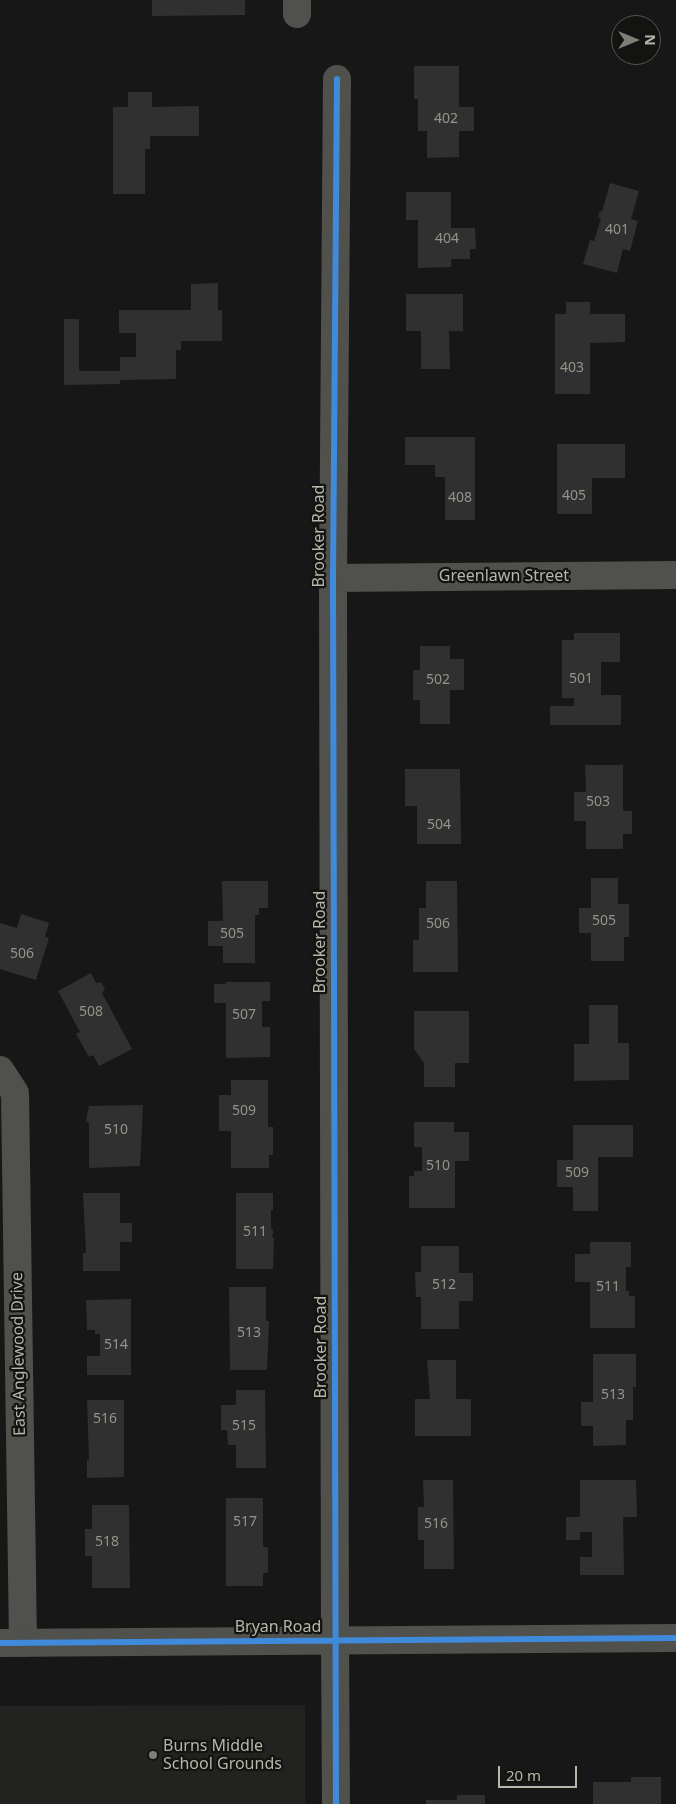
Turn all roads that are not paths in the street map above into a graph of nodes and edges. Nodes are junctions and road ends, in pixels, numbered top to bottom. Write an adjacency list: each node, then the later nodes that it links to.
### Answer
1 (336, 79): 3 (street, Brooker Road)
2 (676, 575): 3 (street, Greenlawn Street)
3 (333, 578): 6 (street, Brooker Road)
4 (0, 1070): 7 (street, East Anglewood Drive)
5 (676, 1638): 6 (street, Bryan Road)
6 (335, 1640): 7 (street, Bryan Road); 8 (street, Brooker Road)
7 (11, 1643)
8 (336, 1804)

